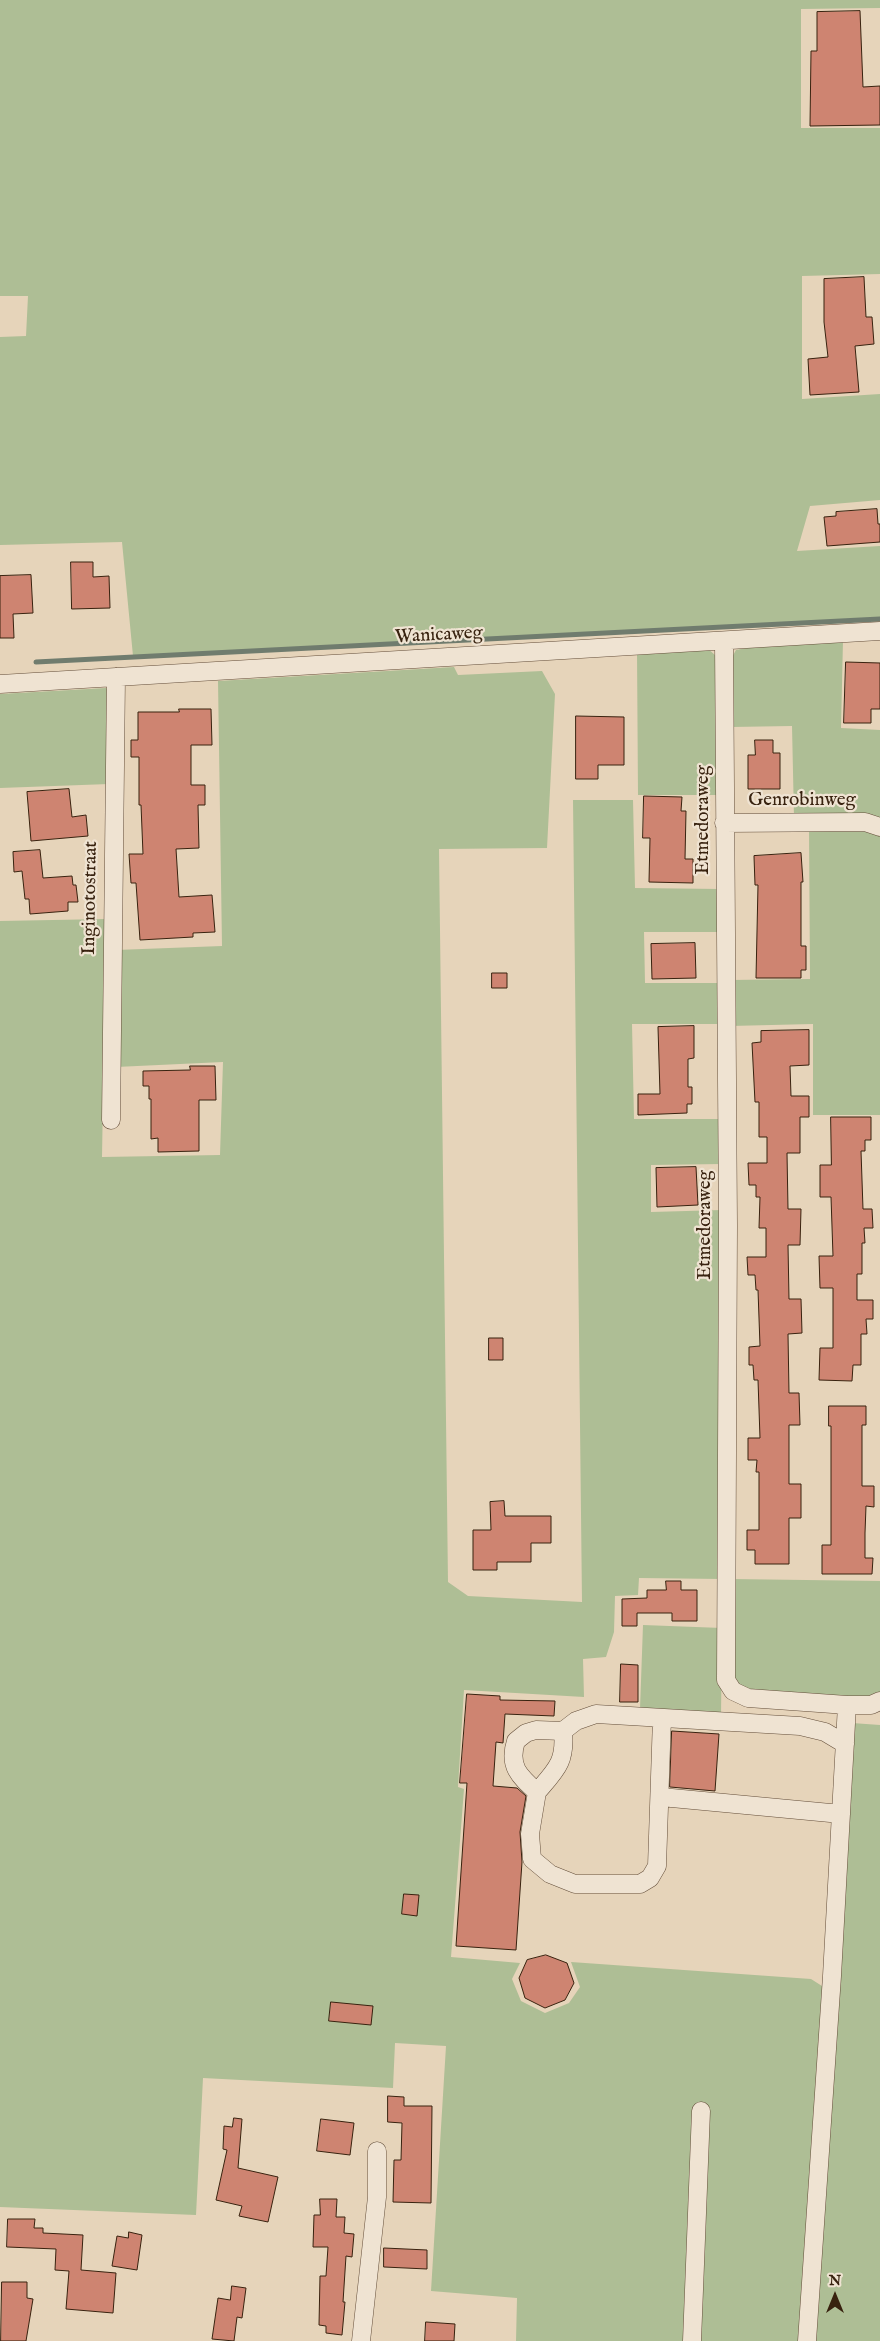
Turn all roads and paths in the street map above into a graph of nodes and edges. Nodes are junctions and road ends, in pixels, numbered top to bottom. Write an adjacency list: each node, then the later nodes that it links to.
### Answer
1 (880, 631): 2 (street, Wanicaweg)
2 (724, 641): 3 (street, Wanicaweg); 5 (street, Etmedoraweg)
3 (116, 677): 4 (street, Wanicaweg); 7 (street, Inginotostraat)
4 (0, 684)
5 (724, 823): 6 (street, Genrobinweg); 9 (street, Etmedoraweg)
6 (880, 826)
7 (110, 1120)
8 (880, 1702): 9 (street)
9 (847, 1705): 12 (street)
10 (662, 1718): 11 (street); 12 (street); 14 (street)
11 (563, 1731): 13 (street); 13 (street)
12 (845, 1744): 15 (street)
13 (537, 1792): 14 (street)
14 (660, 1797): 15 (street)
15 (841, 1814): 20 (street)
16 (701, 2111): 19 (street)
17 (377, 2151): 18 (street)
18 (361, 2341)
19 (692, 2341)
20 (807, 2341)

